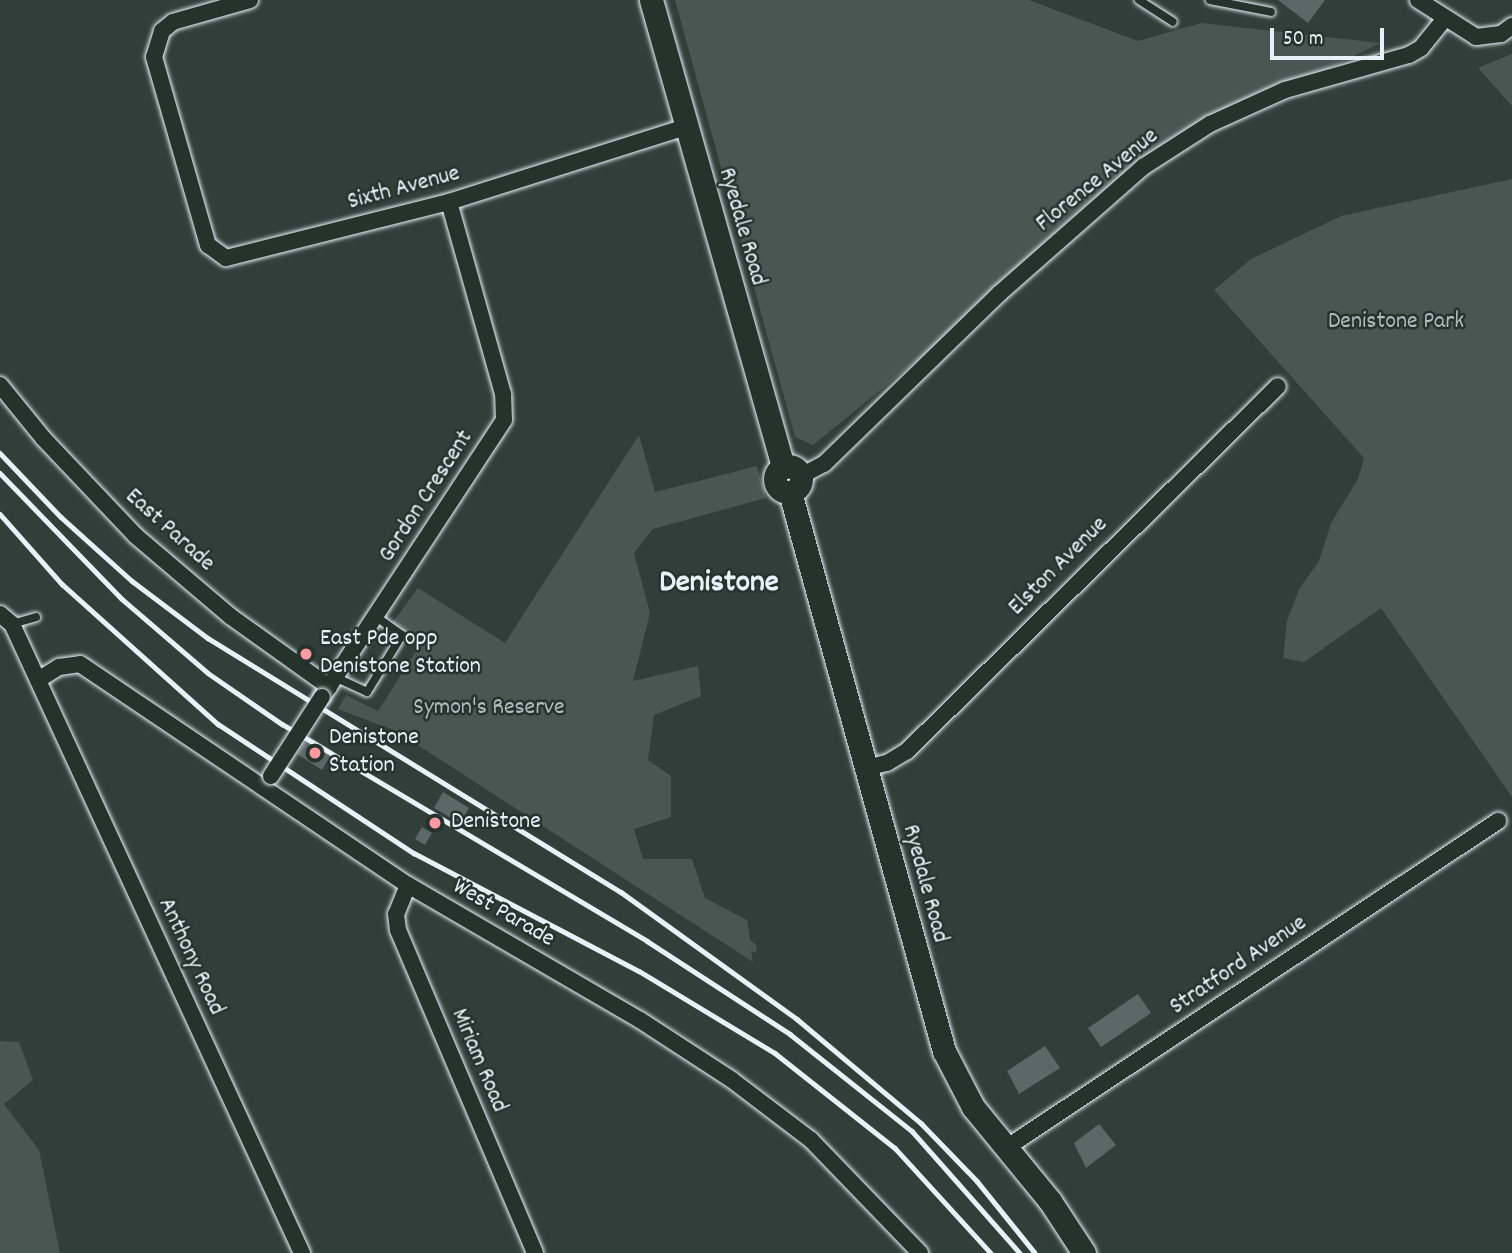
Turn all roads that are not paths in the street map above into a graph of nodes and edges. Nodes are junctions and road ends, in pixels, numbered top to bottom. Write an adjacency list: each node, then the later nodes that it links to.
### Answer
1 (250, 0): 11 (street, Sixth Avenue)
2 (651, 0): 10 (street, Ryedale Road)
3 (1139, 0): 8 (lane)
4 (1210, 0): 6 (lane)
5 (1418, 0): 7 (street)
6 (1270, 12)
7 (1444, 20): 9 (street); 14 (street, Florence Avenue)
8 (1173, 22)
9 (1512, 26)
10 (686, 127): 11 (street, Sixth Avenue); 14 (street, Ryedale Road)
11 (449, 202): 16 (street, Gordon Crescent)
12 (0, 384): 19 (street, East Parade)
13 (1278, 386): 20 (street, Elston Avenue)
14 (791, 479): 20 (street, Ryedale Road)
15 (36, 617): 17 (lane)
16 (376, 617): 19 (street, Gordon Crescent); 19 (lane)
17 (6, 619): 18 (street, Anthony Road)
18 (38, 680): 21 (street, West Parade); 25 (street, Anthony Road)
19 (329, 688): 21 (street, Gordon Crescent, bridge)
20 (865, 768): 24 (street, Ryedale Road)
21 (267, 782): 23 (street, West Parade)
22 (1498, 821): 24 (street, Stratford Avenue)
23 (408, 885): 26 (street, Miriam Road); 27 (street, West Parade)
24 (1006, 1148): 28 (street, Ryedale Road)
25 (302, 1253)
26 (535, 1253)
27 (920, 1253)
28 (1084, 1253)

